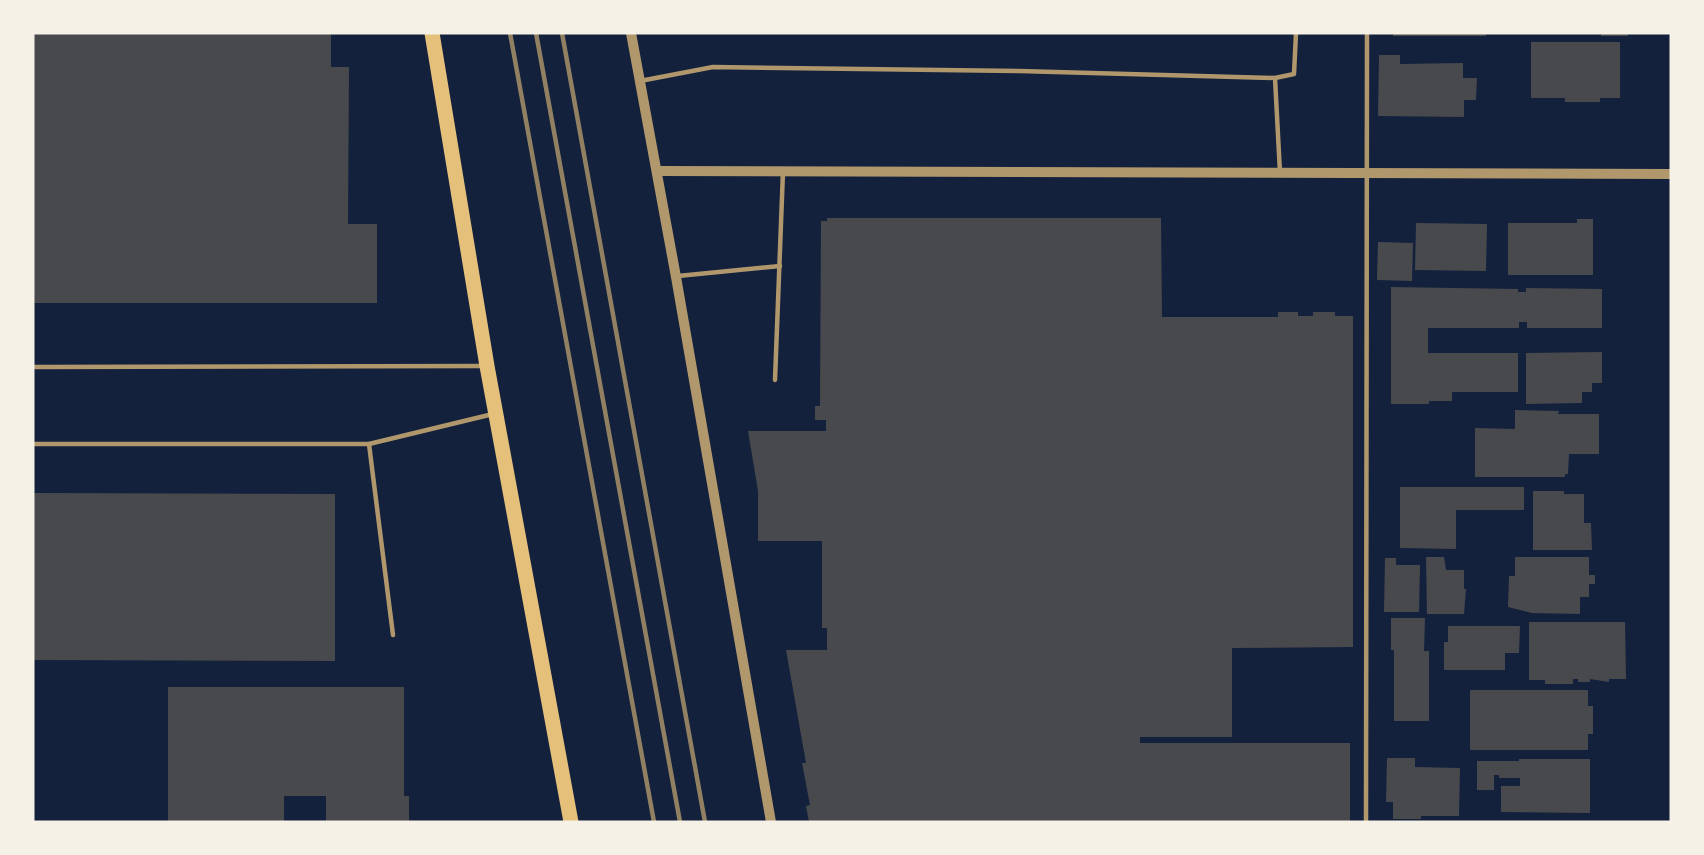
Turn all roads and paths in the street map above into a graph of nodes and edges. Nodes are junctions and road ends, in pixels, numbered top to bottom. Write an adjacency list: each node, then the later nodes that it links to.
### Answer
1 (432, 33): 14 (main road)
2 (631, 33): 6 (street)
3 (1296, 33): 5 (lane)
4 (1367, 33): 10 (lane)
5 (1275, 78): 6 (lane); 9 (lane)
6 (640, 81): 7 (street)
7 (657, 171): 8 (street); 13 (street)
8 (783, 171): 9 (street); 12 (lane)
9 (1280, 173): 10 (street)
10 (1366, 173): 11 (street); 23 (lane)
11 (1671, 174)
12 (780, 266): 13 (lane); 16 (lane)
13 (676, 277): 22 (street)
14 (487, 366): 15 (lane); 17 (main road)
15 (33, 367)
16 (775, 380)
17 (495, 414): 19 (lane); 21 (main road)
18 (33, 444): 19 (lane)
19 (369, 444): 20 (lane)
20 (393, 635)
21 (571, 822)
22 (771, 822)
23 (1366, 822)

